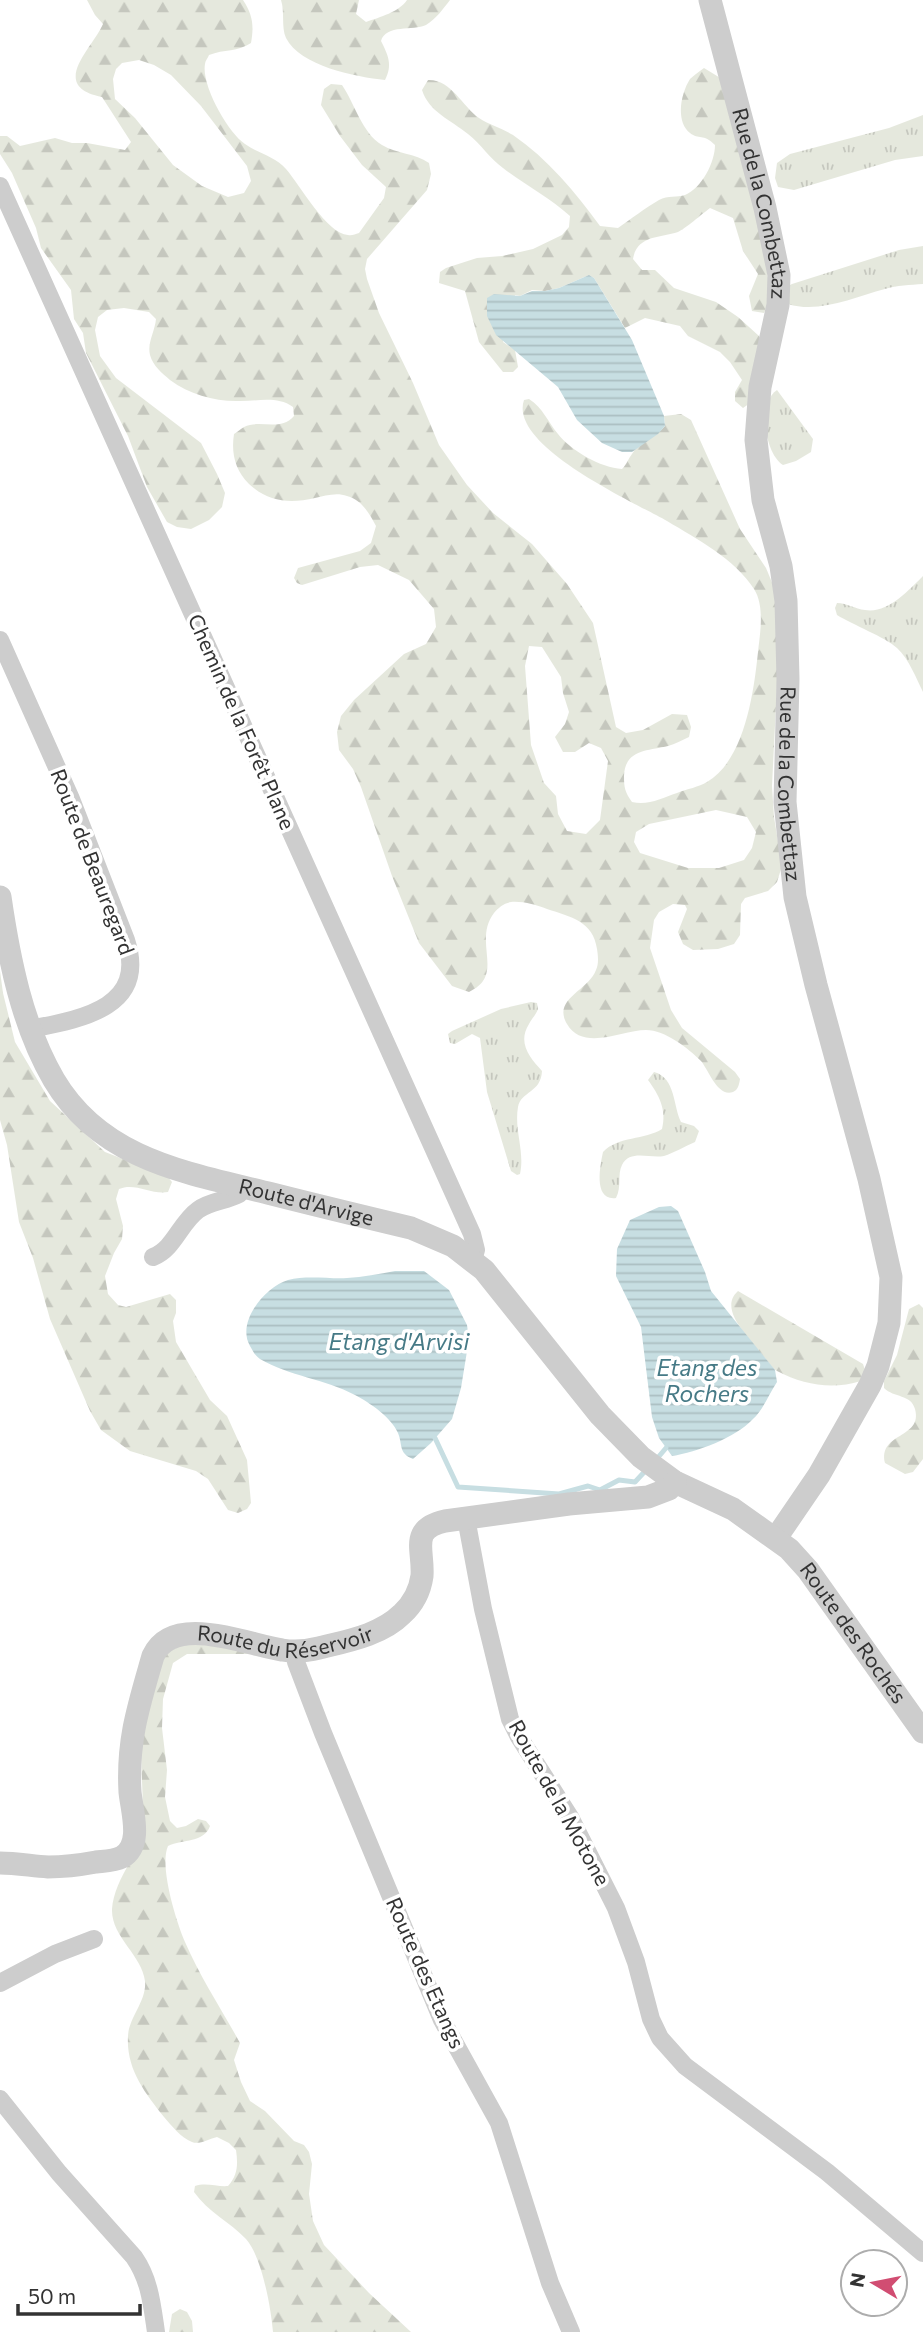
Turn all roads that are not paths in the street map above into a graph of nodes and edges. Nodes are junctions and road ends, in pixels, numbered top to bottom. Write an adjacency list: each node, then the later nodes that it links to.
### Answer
1 (710, 0): 11 (street, Rue de la Combettaz)
2 (0, 186): 8 (street, Chemin de la Forêt Plane)
3 (0, 640): 5 (street, Route de Beauregard)
4 (0, 898): 5 (street, Route d'Arvige)
5 (30, 1029): 6 (street, Route d'Arvige)
6 (243, 1188): 7 (street); 8 (street, Route d'Arvige)
7 (153, 1257)
8 (473, 1260): 9 (street, Route d'Arvige)
9 (675, 1482): 10 (street, Route du Réservoir); 11 (street, Route des Rochés)
10 (466, 1518): 12 (street, Route du Réservoir); 18 (street, Route de la Motone)
11 (776, 1538): 13 (street, Route des Rochés)
12 (294, 1651): 14 (street, Route du Réservoir); 20 (street, Route des Etangs)
13 (923, 1732)
14 (0, 1863)
15 (94, 1939): 16 (street)
16 (0, 1983)
17 (0, 2099): 19 (street)
18 (923, 2253)
19 (156, 2332)
20 (571, 2332)

